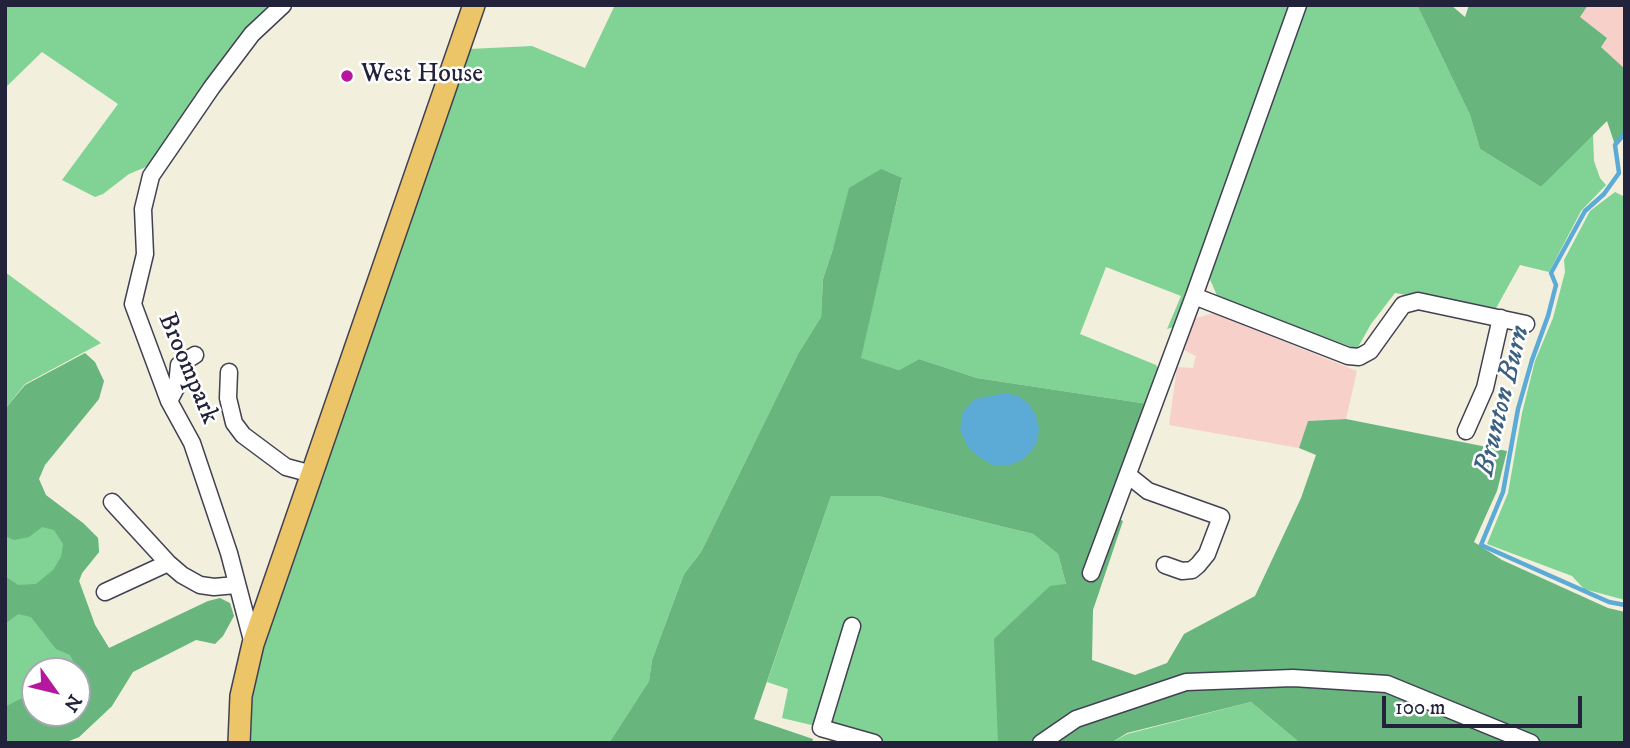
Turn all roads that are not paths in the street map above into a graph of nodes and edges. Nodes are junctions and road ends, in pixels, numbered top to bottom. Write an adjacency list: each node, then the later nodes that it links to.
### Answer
1 (283, 5): 9 (street, Broompark)
2 (474, 5): 11 (main road)
3 (1298, 5): 4 (street)
4 (1194, 296): 5 (street); 12 (street)
5 (1501, 318): 6 (street); 10 (street)
6 (1526, 324)
7 (195, 355): 9 (street)
8 (229, 372): 11 (street)
9 (169, 401): 17 (street, Broompark)
10 (1466, 431)
11 (312, 474): 20 (main road)
12 (1128, 475): 15 (street); 16 (street)
13 (112, 502): 14 (street)
14 (168, 563): 17 (street); 18 (street)
15 (1165, 565)
16 (1091, 573)
17 (236, 585): 20 (street, Broompark)
18 (105, 592)
19 (852, 626): 22 (street)
20 (253, 644): 21 (main road)
21 (239, 743)
22 (874, 743)
23 (1041, 743): 24 (street)
24 (1531, 743)

